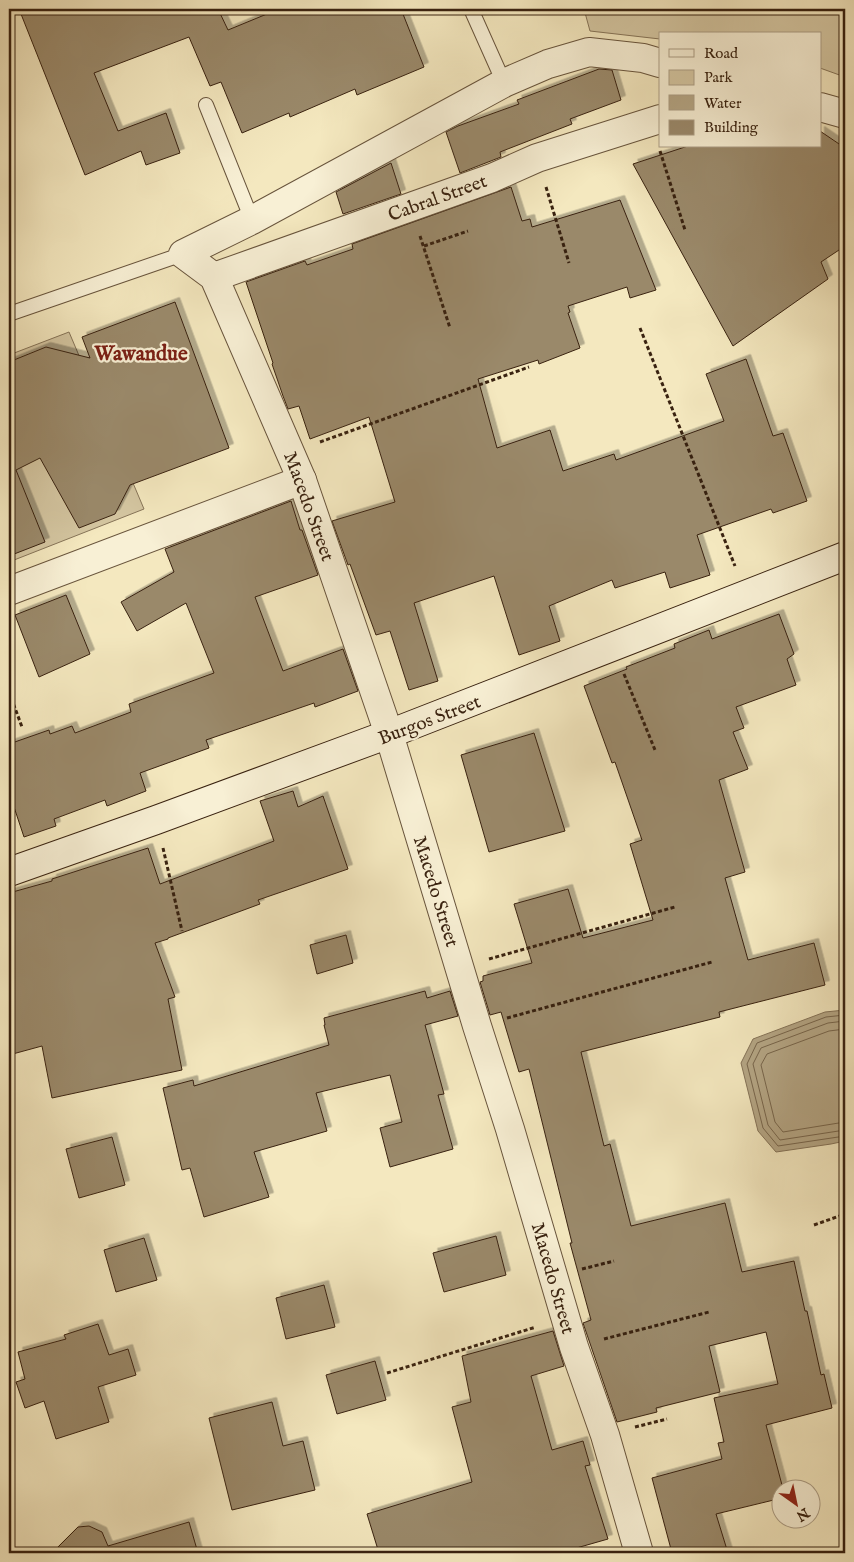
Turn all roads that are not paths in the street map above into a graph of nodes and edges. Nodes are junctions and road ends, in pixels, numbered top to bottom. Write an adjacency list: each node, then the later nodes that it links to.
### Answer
1 (471, 9): 3 (lane)
2 (659, 62): 3 (street)
3 (504, 83): 8 (street)
4 (206, 105): 8 (lane)
5 (822, 108): 6 (street)
6 (845, 114)
7 (656, 121): 10 (street, Cabral Street)
8 (252, 220): 9 (street)
9 (183, 254): 10 (street); 11 (lane)
10 (214, 276): 12 (street, Macedo Street)
11 (9, 314)
12 (302, 480): 14 (street); 15 (street, Macedo Street)
13 (845, 556): 15 (street, Burgos Street)
14 (9, 591)
15 (389, 734): 16 (street, Burgos Street); 17 (street, Macedo Street)
16 (9, 872)
17 (639, 1553)

